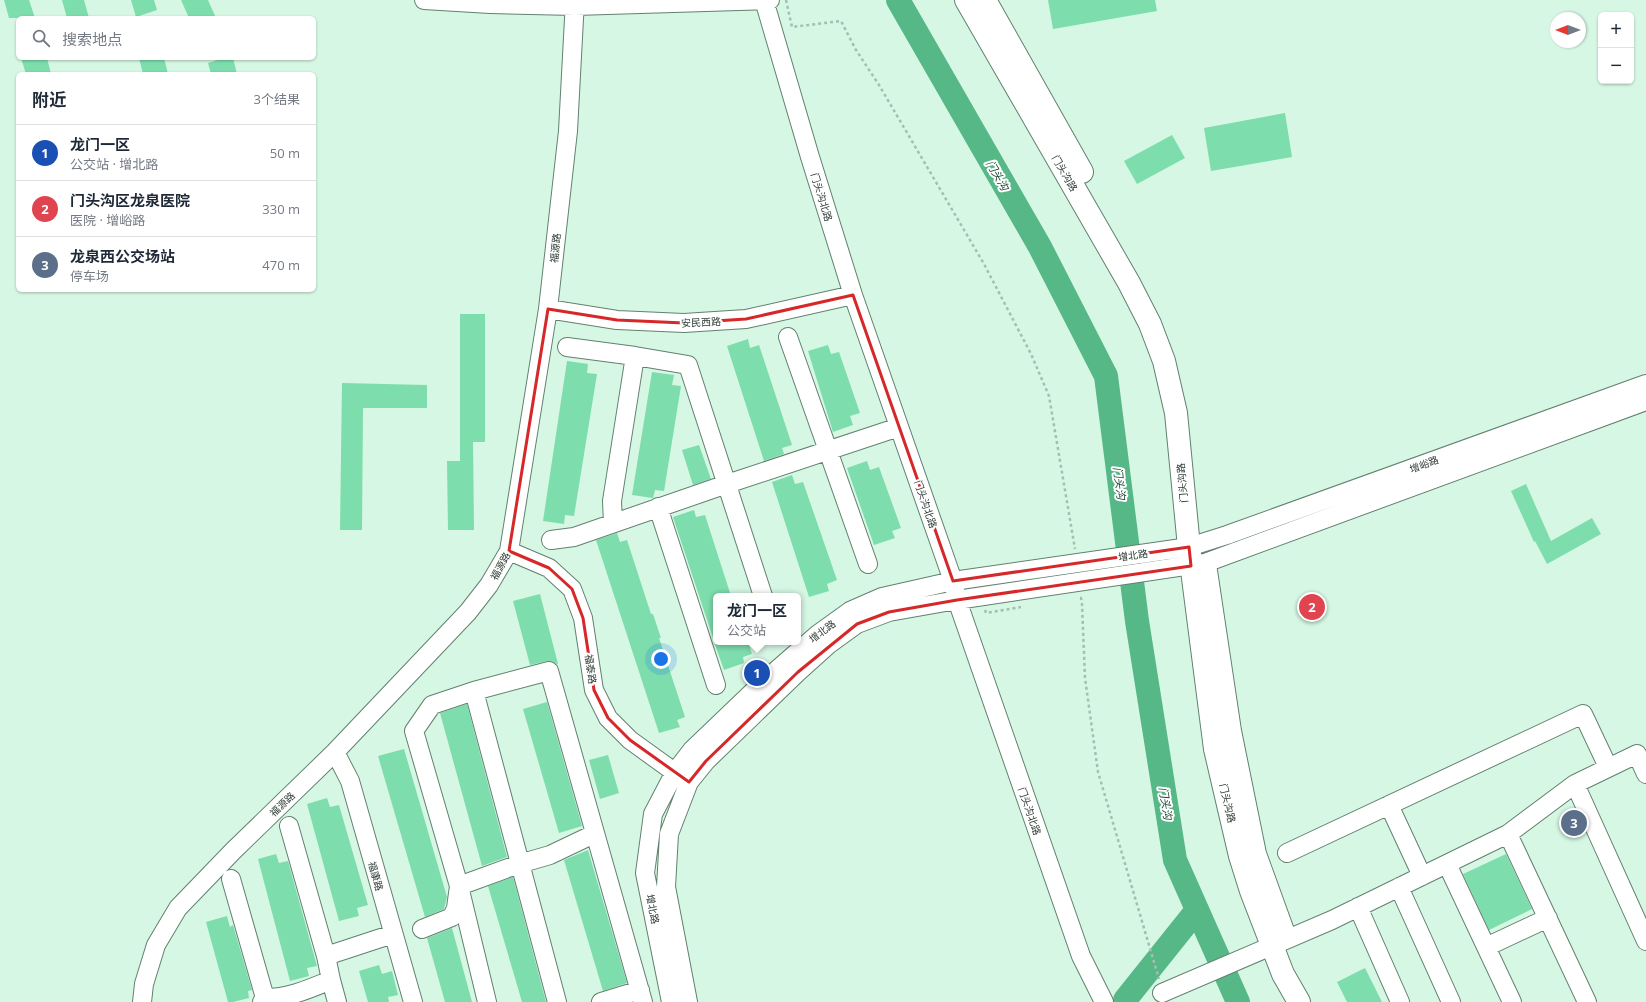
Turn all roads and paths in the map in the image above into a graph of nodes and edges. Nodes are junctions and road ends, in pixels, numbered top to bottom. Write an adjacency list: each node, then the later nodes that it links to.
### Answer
1 (424, 0): 7 (street)
2 (764, 0): 3 (street); 7 (street); 8 (street, 门头沟北路)
3 (770, 0)
4 (786, 0): 23 (path)
5 (966, 0): 22 (main road, 门头沟路)
6 (985, 0): 22 (main road, 门头沟路)
7 (575, 3): 9 (street, 福源路)
8 (853, 295): 9 (street, 安民西路); 15 (street, 门头沟北路)
9 (548, 309): 21 (street, 福源路)
10 (788, 337): 16 (street)
11 (567, 347): 12 (street)
12 (635, 356): 17 (street); 19 (street)
13 (1646, 384): 22 (street, 增峪路)
14 (1646, 401): 22 (street, 增峪路)
15 (899, 427): 16 (street); 25 (street, 门头沟北路)
16 (828, 450): 17 (street); 24 (street)
17 (727, 484): 18 (street); 26 (street)
18 (658, 507): 19 (street); 31 (street)
19 (613, 523): 20 (street)
20 (551, 540)
21 (509, 551): 33 (street, 福源路); 35 (street, 福泰路)
22 (1197, 555): 23 (street, 增北路); 27 (street, 增北路); 55 (main road, 门头沟路)
23 (1074, 557): 25 (street, 增北路)
24 (868, 564)
25 (953, 582): 29 (street, 门头沟北路); 35 (street, 增北路)
26 (762, 593)
27 (983, 596): 29 (street, 增北路); 30 (path)
28 (1074, 599): 59 (path)
29 (957, 600): 37 (street, 增北路); 70 (street, 门头沟北路)
30 (1023, 607)
31 (716, 685)
32 (474, 691): 41 (street); 44 (street); 48 (street)
33 (335, 752): 53 (street, 福康路); 62 (street, 福源路)
34 (1608, 767): 36 (street); 38 (street); 39 (street)
35 (675, 772): 37 (street, 福泰路); 68 (street, 增北路)
36 (1646, 774)
37 (689, 782): 69 (street, 增北路)
38 (1574, 784): 42 (street); 54 (street)
39 (1389, 805): 43 (street); 46 (street)
40 (288, 826): 57 (street)
41 (594, 834): 44 (street); 60 (street)
42 (1508, 834): 45 (street); 51 (street)
43 (1287, 853)
44 (519, 864): 48 (street); 66 (street)
45 (1447, 864): 46 (street); 56 (street)
46 (1422, 876): 49 (street)
47 (231, 879): 61 (street)
48 (459, 886): 52 (street); 65 (street)
49 (1399, 887): 50 (street); 74 (street)
50 (1358, 907): 55 (street); 73 (street)
51 (1548, 918): 56 (street); 76 (street)
52 (422, 929)
53 (393, 934): 57 (street); 64 (street, 福康路)
54 (1646, 941)
55 (1276, 945): 59 (street); 71 (main road, 门头沟路); 72 (main road, 门头沟路)
56 (1486, 947): 75 (street)
57 (326, 956): 58 (street)
58 (331, 980): 61 (street); 63 (street)
59 (1166, 985)
60 (642, 996): 67 (street)
61 (263, 1000)
62 (142, 1002)
63 (337, 1002)
64 (413, 1002)
65 (487, 1002)
66 (557, 1002)
67 (601, 1002)
68 (671, 1002)
69 (688, 1002)
70 (1104, 1002)
71 (1299, 1002)
72 (1314, 1002)
73 (1400, 1002)
74 (1451, 1002)
75 (1512, 1002)
76 (1587, 1002)

